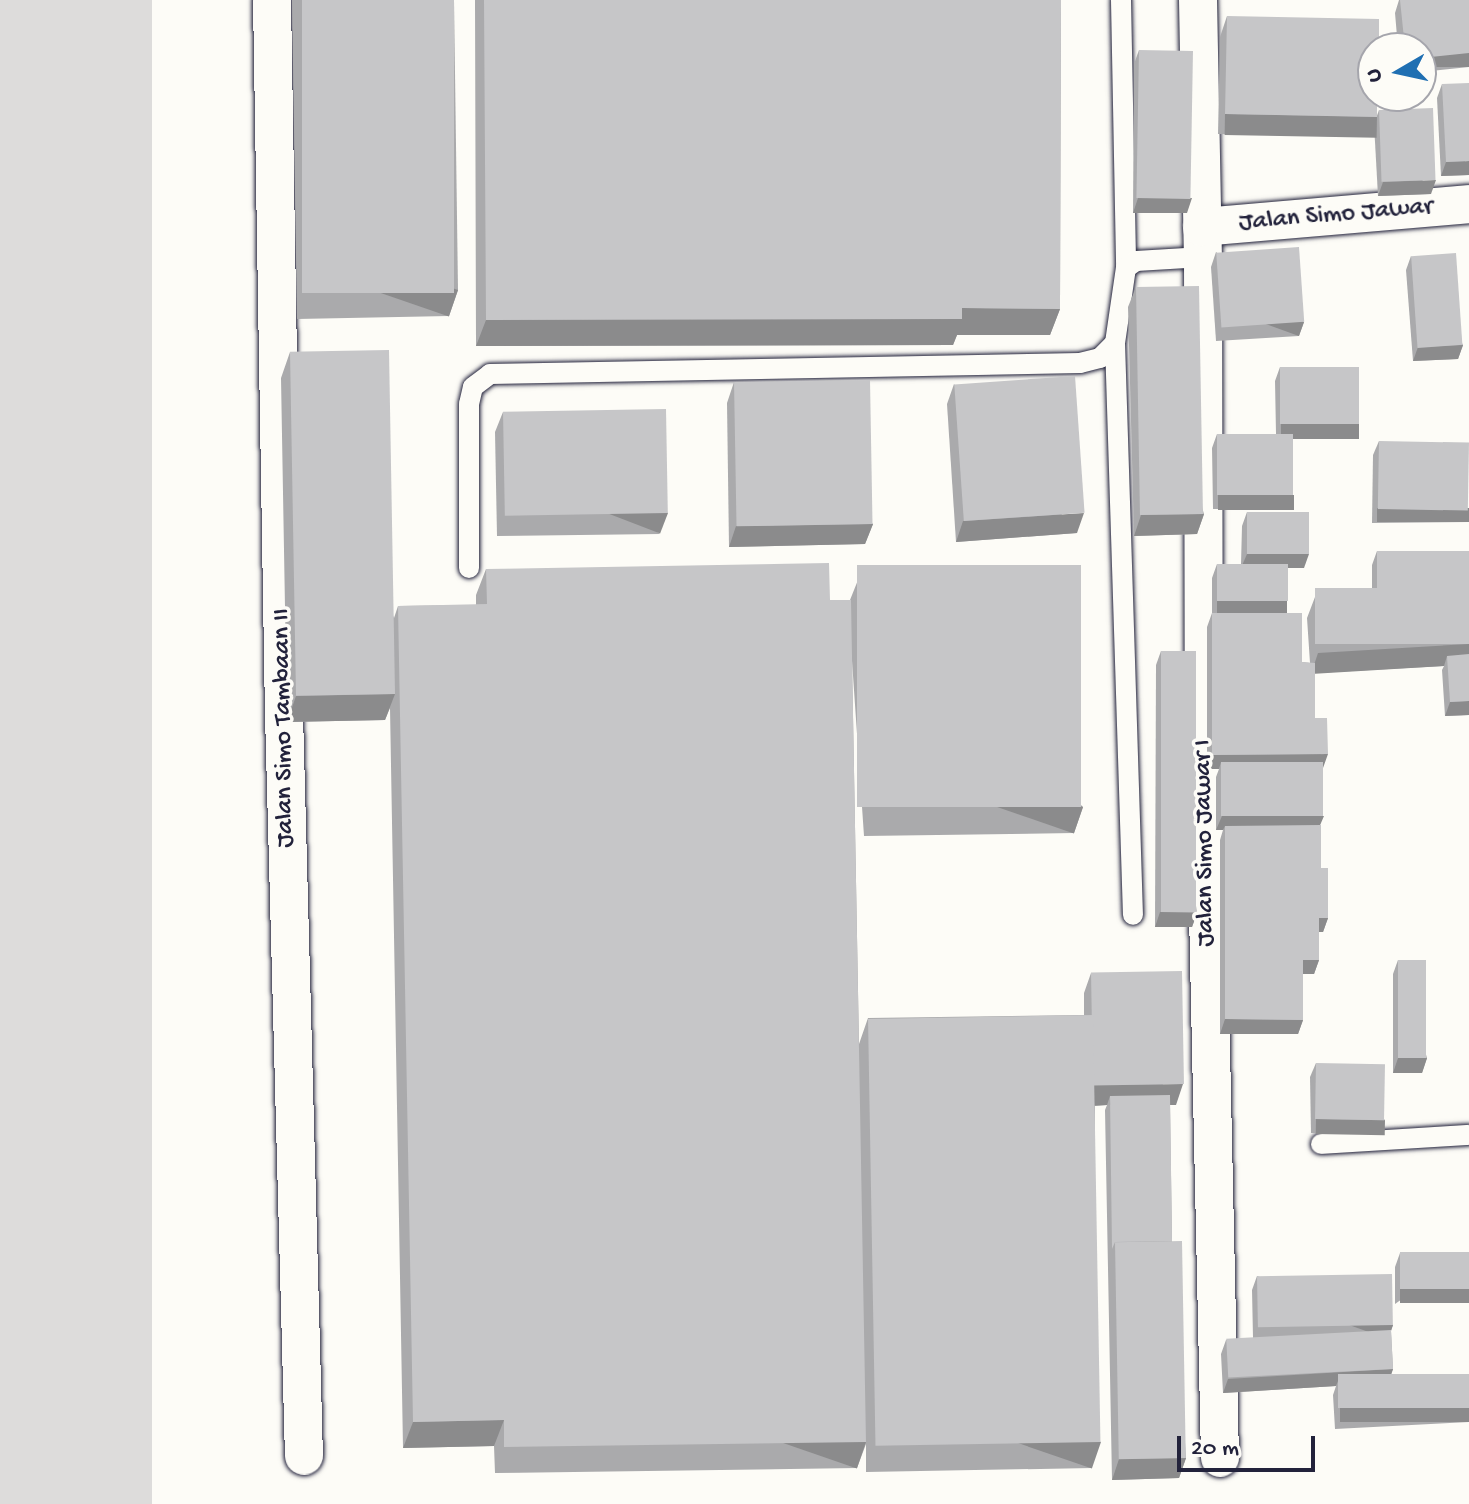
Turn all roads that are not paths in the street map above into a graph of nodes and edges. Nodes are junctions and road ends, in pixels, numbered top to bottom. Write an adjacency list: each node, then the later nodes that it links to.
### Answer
1 (272, 0): 12 (street, Jalan Simo Tambaan II)
2 (1121, 0): 6 (lane)
3 (1198, 0): 5 (street, Jalan Simo Jawar I)
4 (1469, 204): 5 (street, Jalan Simo Jawar)
5 (1203, 242): 6 (lane); 13 (street, Jalan Simo Jawar I)
6 (1126, 268): 7 (lane)
7 (1115, 343): 8 (lane); 9 (lane)
8 (469, 568)
9 (1133, 915)
10 (1469, 1135): 11 (lane)
11 (1321, 1144)
12 (304, 1456)
13 (1220, 1458)

